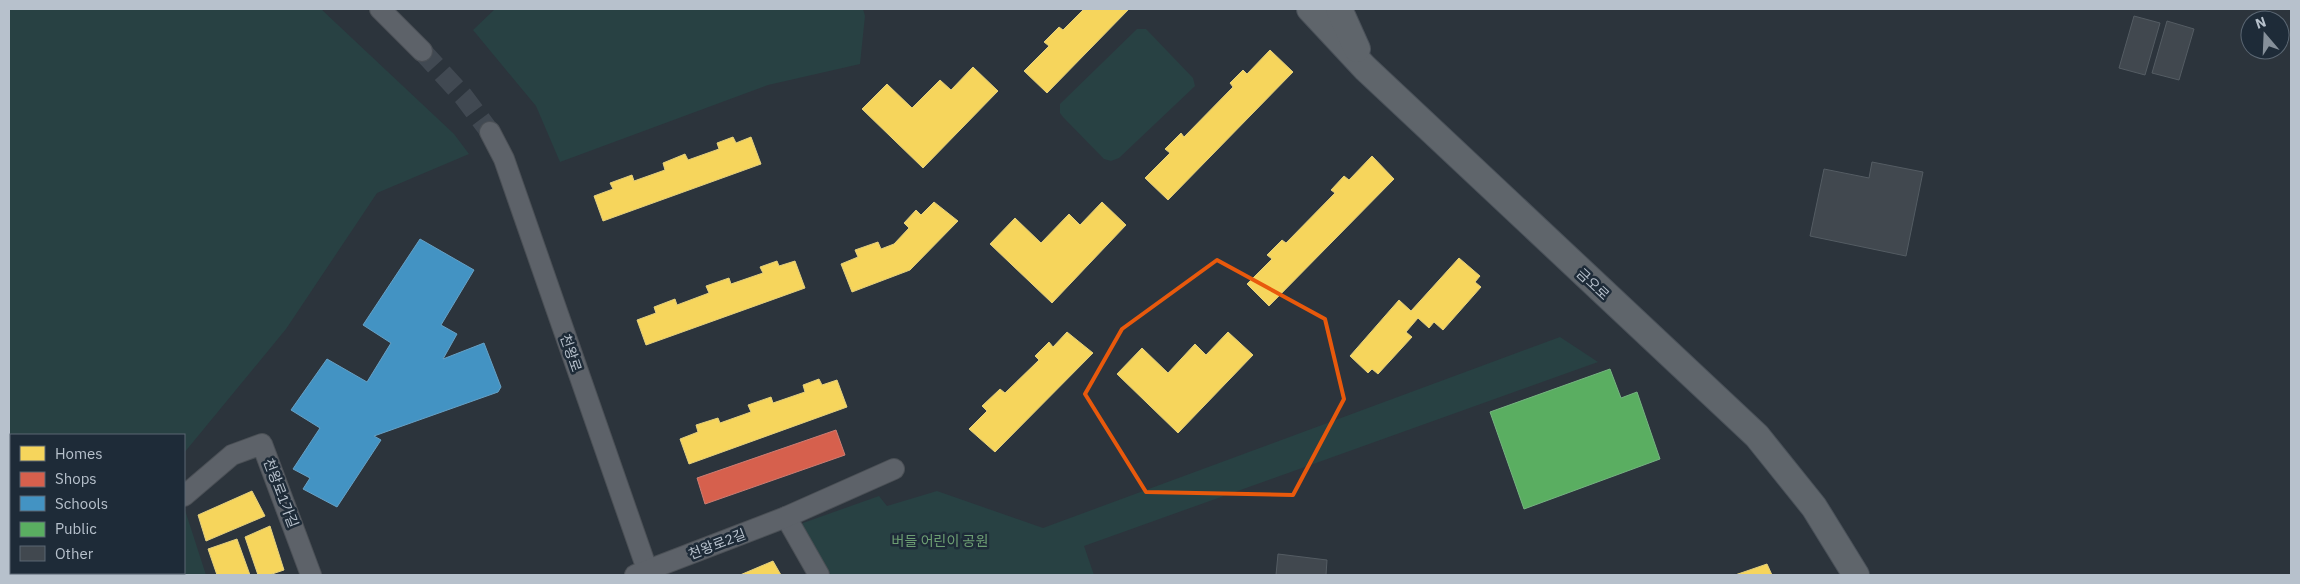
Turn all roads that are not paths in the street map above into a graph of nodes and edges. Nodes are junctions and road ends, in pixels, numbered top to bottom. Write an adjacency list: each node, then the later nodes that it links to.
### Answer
1 (380, 9): 4 (street)
2 (1310, 9): 5 (main road, 금오로)
3 (1338, 9): 5 (main road)
4 (422, 51)
5 (1365, 68): 13 (main road, 금오로)
6 (490, 132): 10 (street, 천왕로)
7 (894, 469): 9 (street, 천왕로2길)
8 (185, 495): 11 (street, 천왕로1가길)
9 (786, 517): 10 (street, 천왕로2길); 12 (street)
10 (644, 574)
11 (311, 575)
12 (819, 575)
13 (1856, 575)

